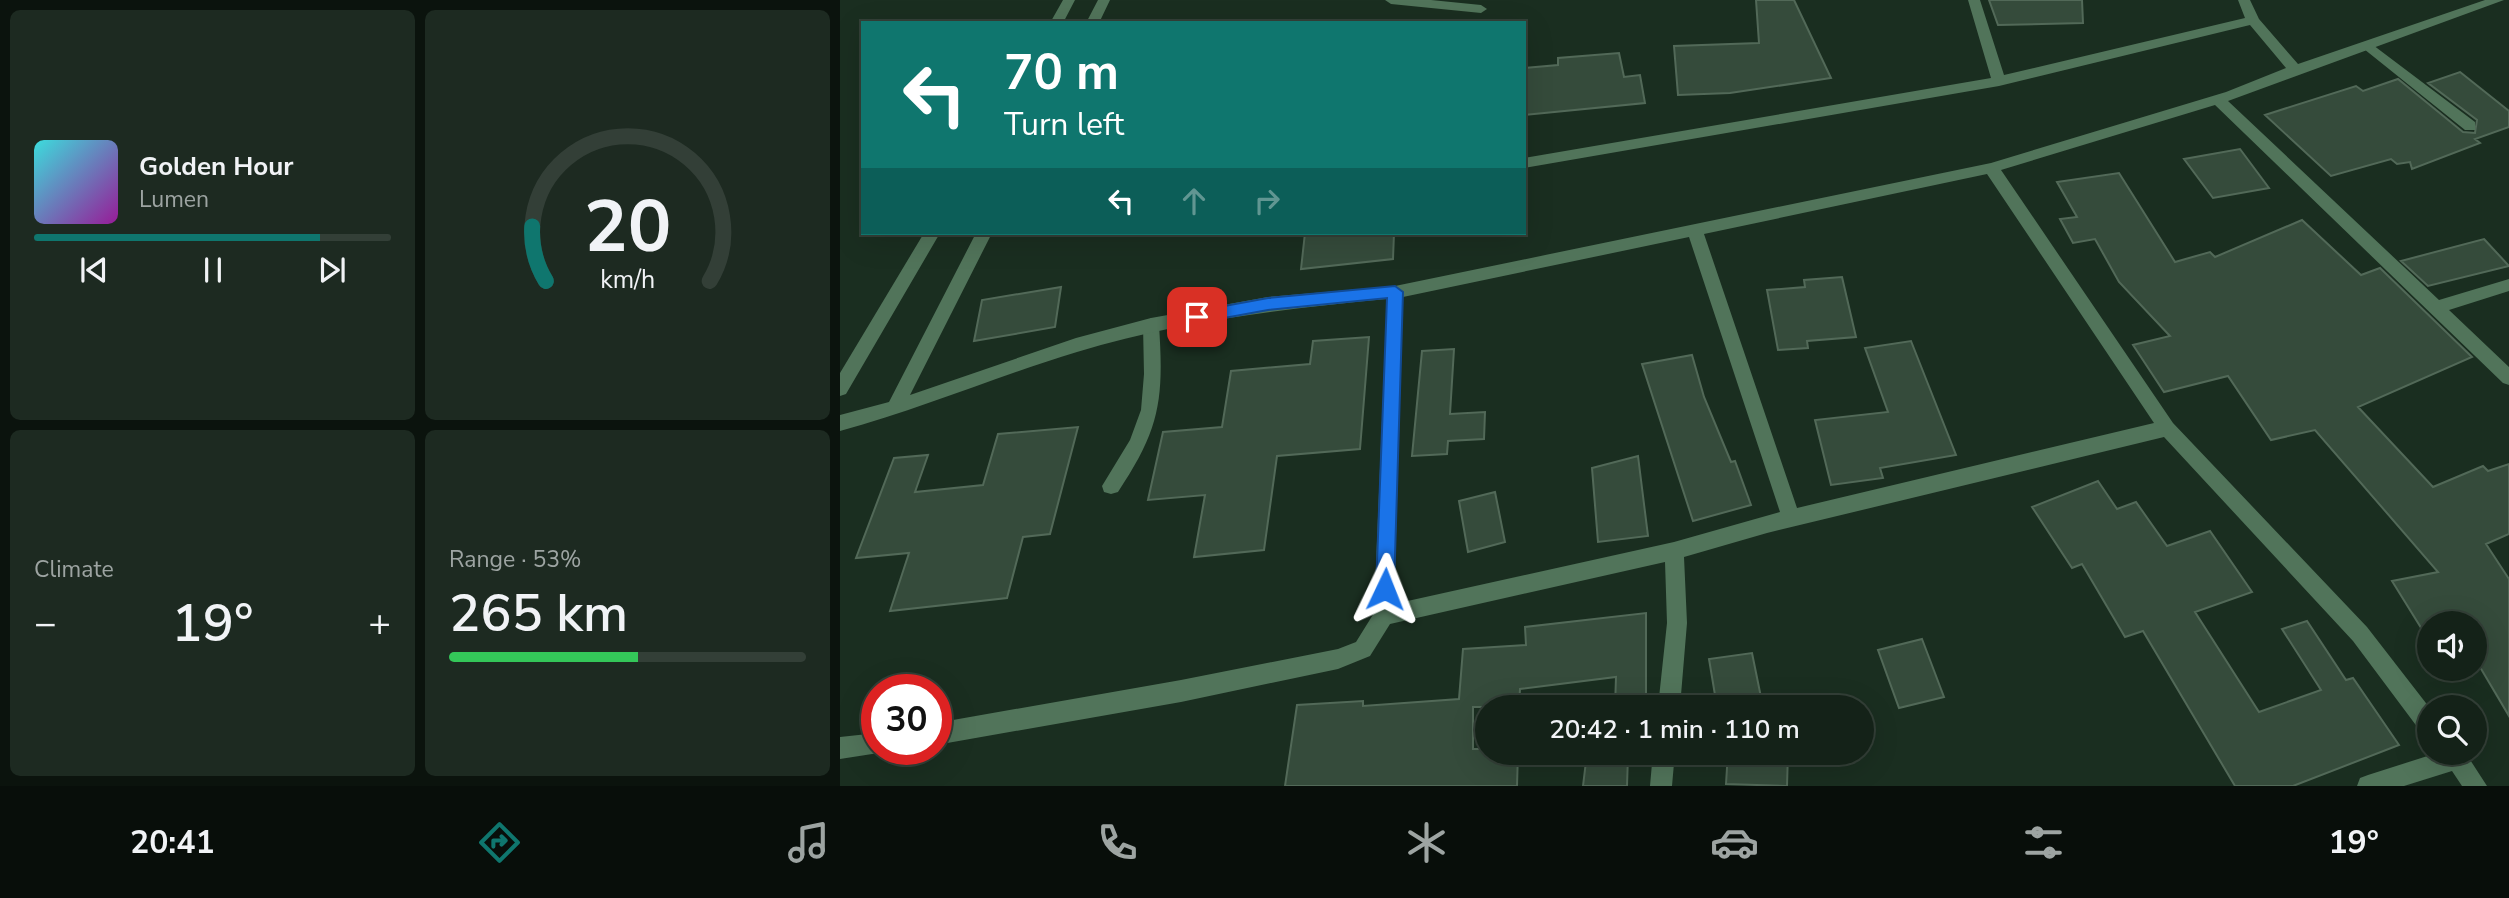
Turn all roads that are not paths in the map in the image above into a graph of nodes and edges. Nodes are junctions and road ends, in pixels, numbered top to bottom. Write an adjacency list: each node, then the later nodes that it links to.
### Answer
1 (1069, 0): 9 (street)
2 (1104, 0): 10 (street)
3 (1391, 0): 7 (street)
4 (1974, 0): 13 (street)
5 (2244, 0): 8 (street)
6 (2498, 0): 11 (street)
7 (1480, 11)
8 (2253, 20): 12 (street); 13 (street)
9 (1057, 21)
10 (1093, 21)
11 (2369, 46): 12 (street); 15 (street)
12 (2295, 70): 14 (street)
13 (1999, 81): 16 (street)
14 (2218, 99): 17 (street); 23 (street)
15 (2470, 126)
16 (1526, 163)
17 (1991, 168): 18 (street); 29 (street)
18 (1695, 231): 22 (street); 31 (street)
19 (931, 235): 26 (street)
20 (983, 235): 27 (street)
21 (2509, 285): 23 (street)
22 (1395, 292): 24 (street); 33 (street)
23 (2435, 308): 25 (street)
24 (1151, 325): 27 (street); 30 (street)
25 (2509, 378)
26 (840, 389)
27 (895, 408): 28 (street)
28 (840, 423)
29 (2167, 428): 31 (street); 35 (street)
30 (1111, 486)
31 (1791, 518): 32 (street)
32 (1674, 551): 33 (street); 34 (street)
33 (1384, 616): 36 (street)
34 (1670, 695)
35 (2417, 708)
36 (952, 731)
37 (861, 746): 38 (street)
38 (840, 748)
39 (1663, 765): 42 (street)
40 (2428, 765): 43 (street)
41 (2460, 765): 44 (street)
42 (1661, 786)
43 (2368, 786)
44 (2476, 786)

